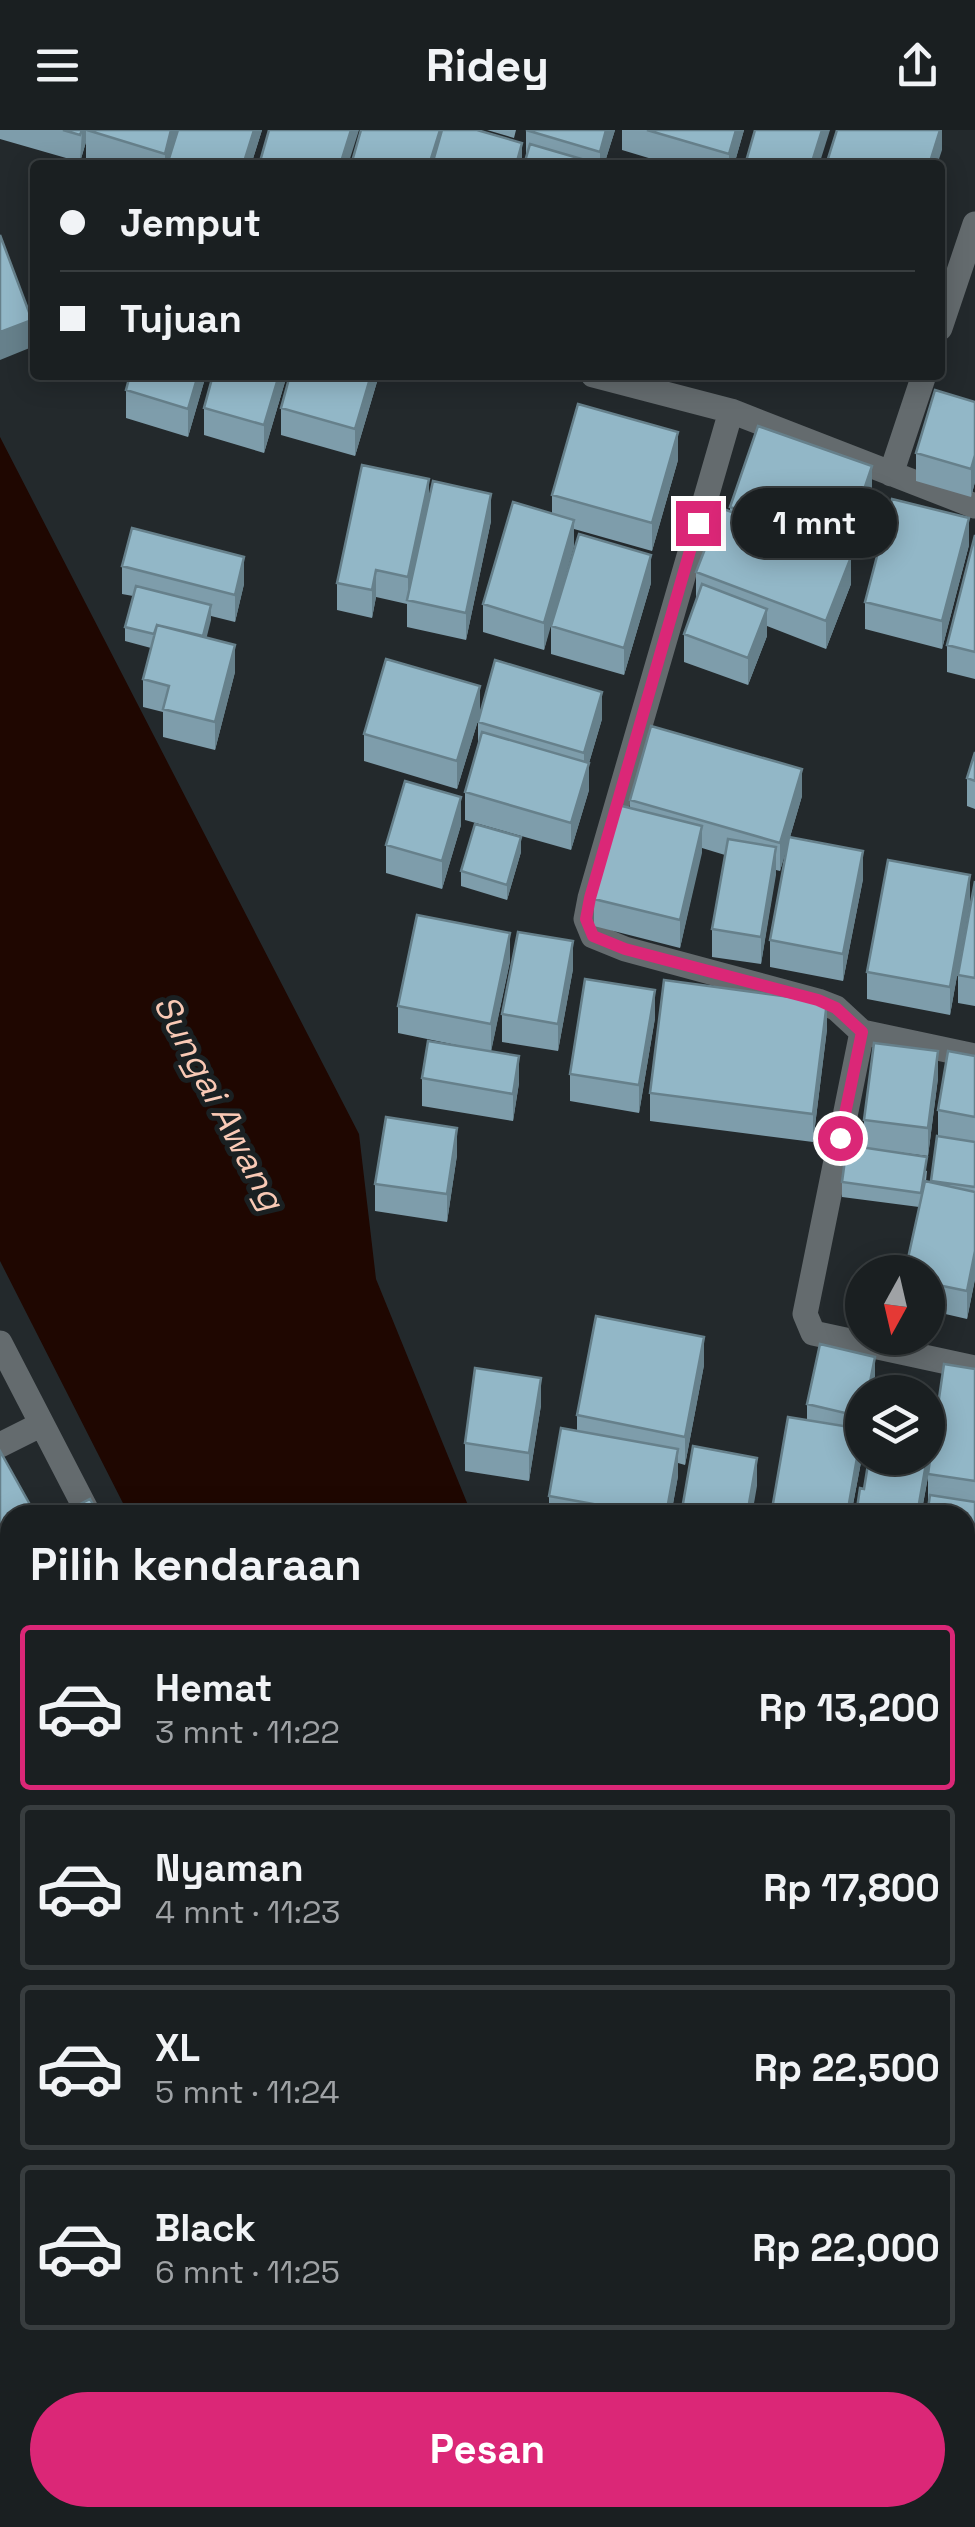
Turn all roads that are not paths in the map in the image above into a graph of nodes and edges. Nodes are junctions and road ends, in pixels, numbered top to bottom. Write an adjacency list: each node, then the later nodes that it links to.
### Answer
1 (973, 235): 2 (street)
2 (945, 314)
3 (612, 380): 5 (street)
4 (922, 380): 6 (street)
5 (731, 411): 6 (street); 8 (street)
6 (891, 474): 7 (street)
7 (975, 506)
8 (862, 1032): 9 (street); 11 (street)
9 (975, 1056)
10 (0, 1344): 12 (street)
11 (975, 1368)
12 (42, 1424): 13 (street); 14 (street)
13 (0, 1445)
14 (84, 1505)

